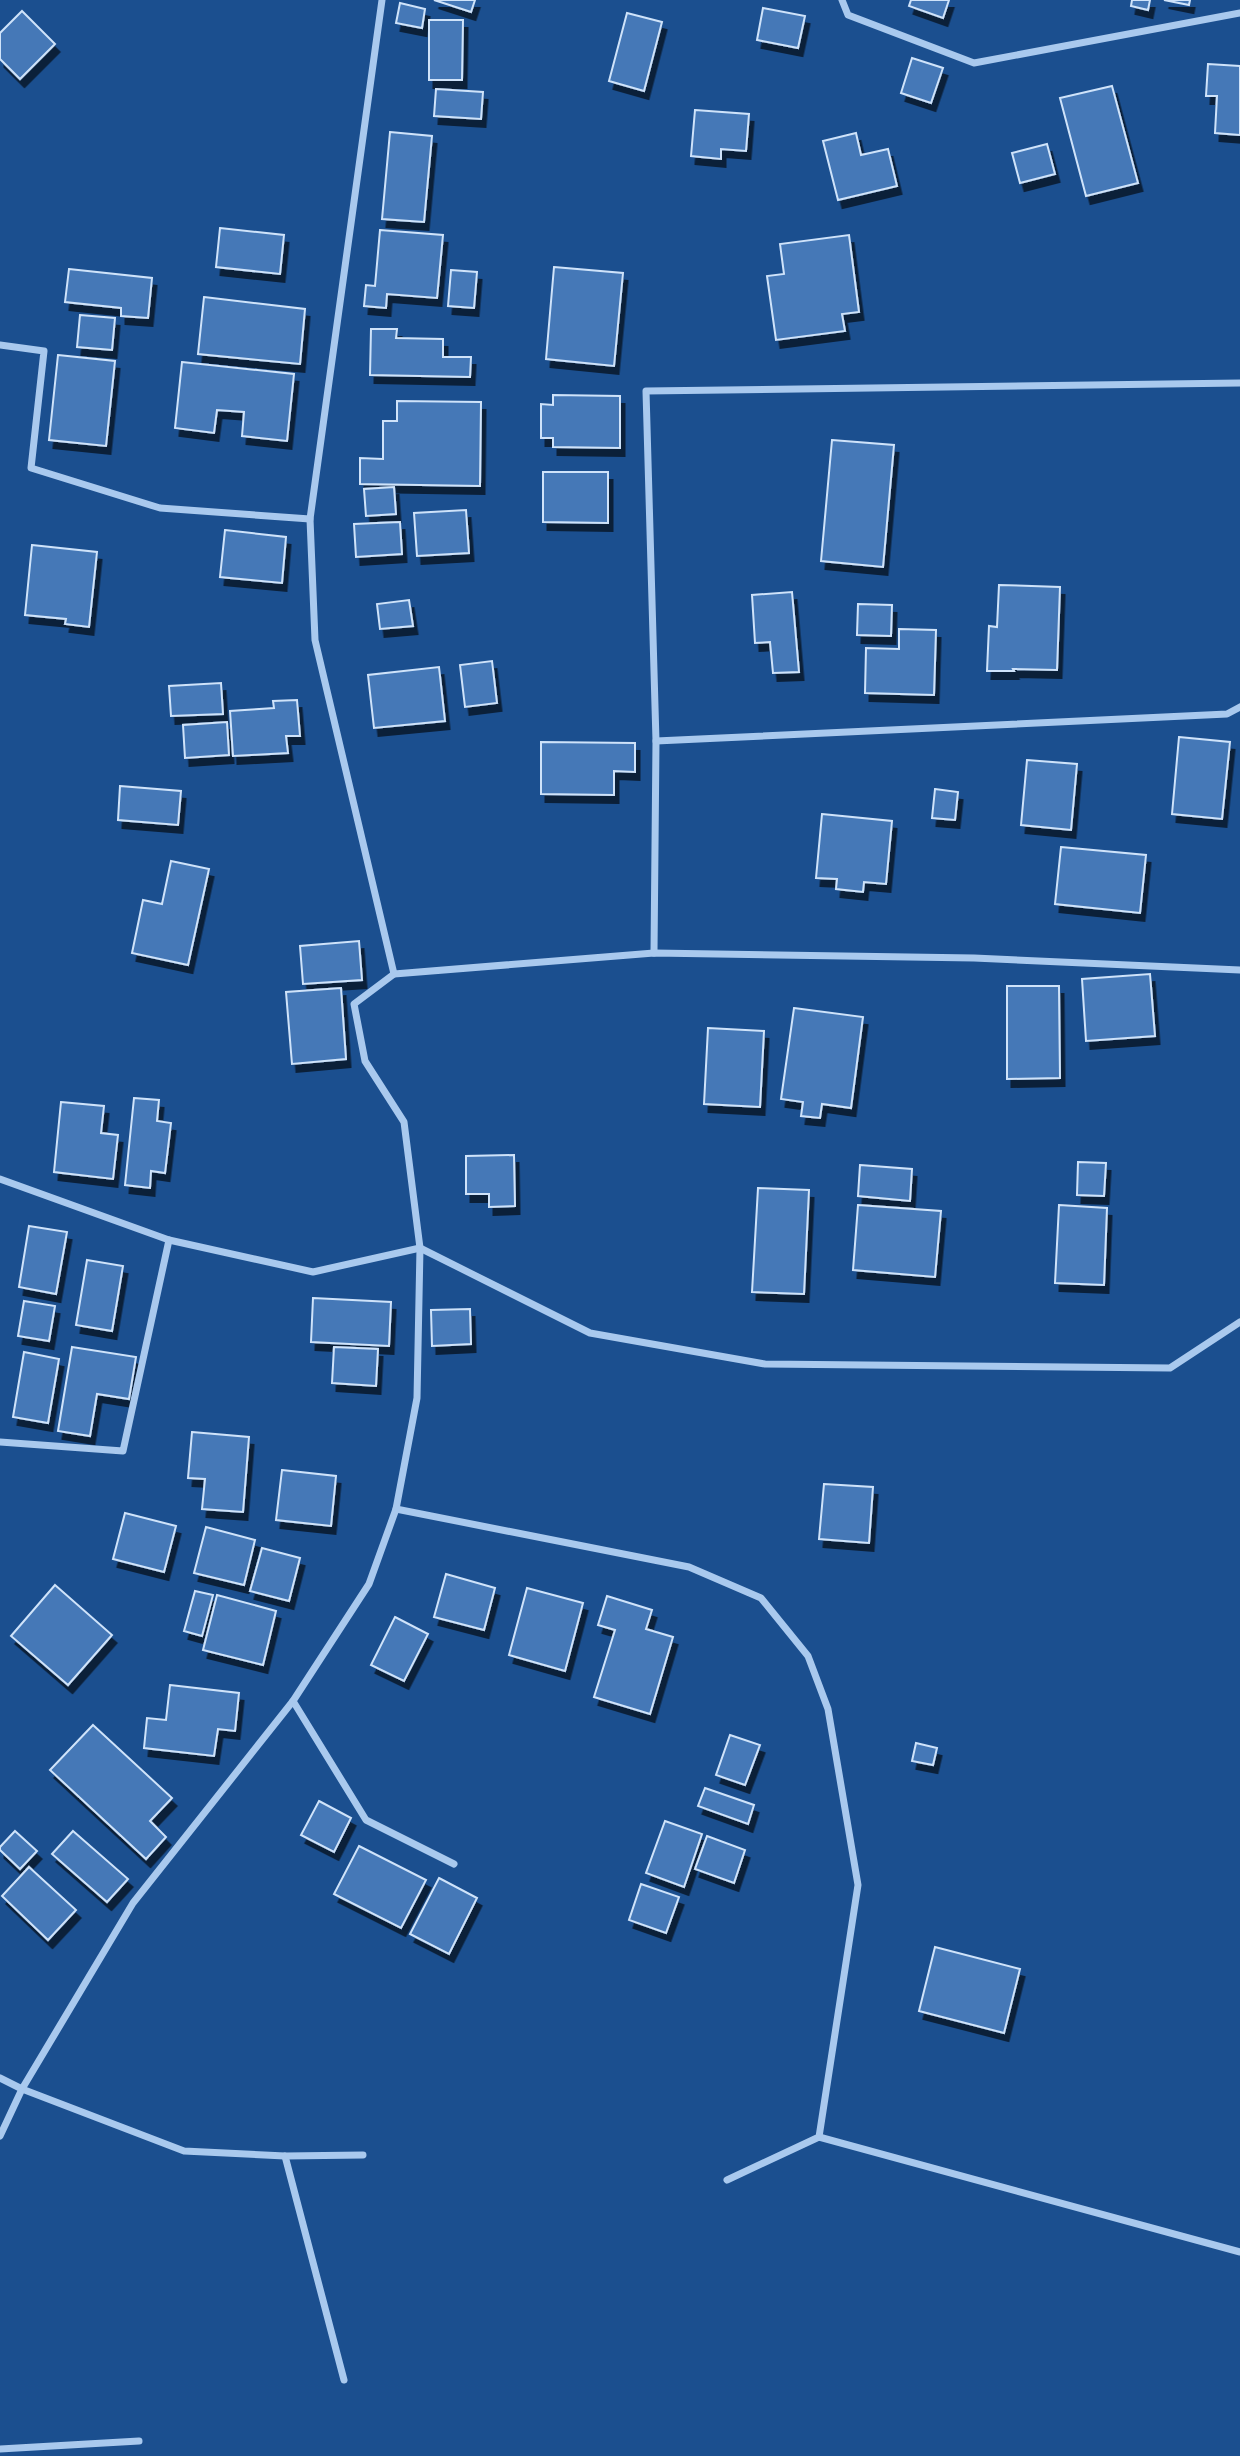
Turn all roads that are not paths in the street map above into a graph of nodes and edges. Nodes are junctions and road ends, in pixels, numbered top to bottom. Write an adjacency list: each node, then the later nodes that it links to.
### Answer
1 (382, 0): 6 (street)
2 (842, 0): 3 (street)
3 (1240, 13)
4 (0, 345): 6 (street)
5 (1240, 383): 8 (street)
6 (310, 519): 11 (street)
7 (1240, 706): 8 (street)
8 (656, 741): 9 (street)
9 (654, 953): 10 (street); 11 (street)
10 (1240, 970)
11 (394, 974): 14 (street)
12 (0, 1179): 13 (street)
13 (169, 1240): 14 (street); 16 (street)
14 (420, 1248): 15 (street); 17 (street)
15 (1240, 1322)
16 (0, 1442)
17 (396, 1509): 18 (street); 23 (street)
18 (293, 1701): 19 (street); 21 (street)
19 (454, 1864)
20 (0, 2078): 21 (street)
21 (22, 2089): 22 (street); 25 (street)
22 (0, 2136)
23 (819, 2137): 26 (street); 27 (street)
24 (363, 2155): 25 (street)
25 (285, 2156): 28 (street)
26 (727, 2180)
27 (1240, 2252)
28 (344, 2380)
29 (139, 2441): 30 (street)
30 (0, 2449)

